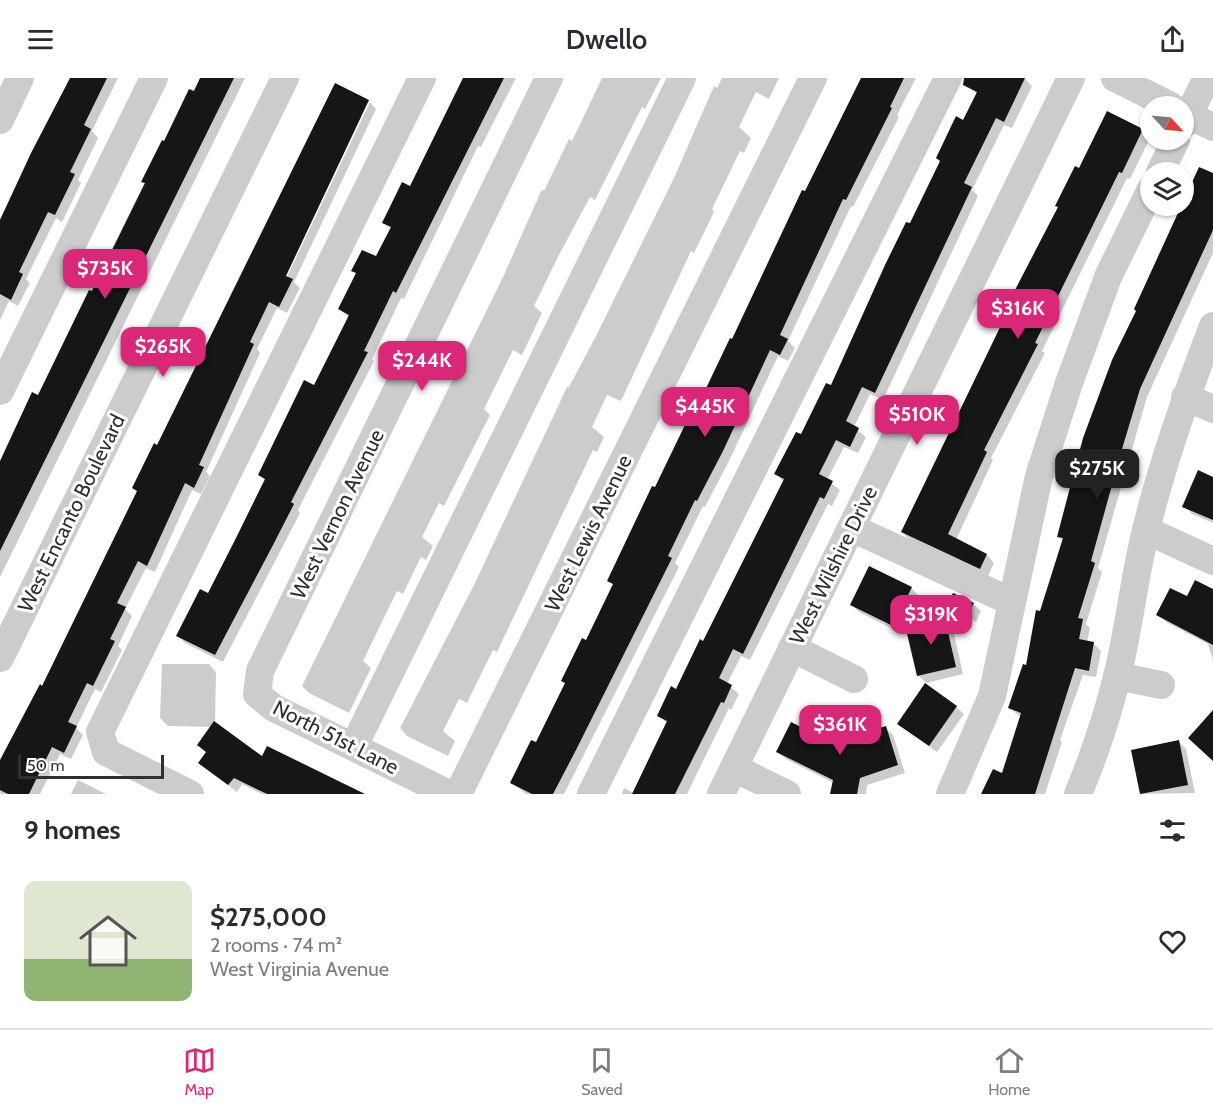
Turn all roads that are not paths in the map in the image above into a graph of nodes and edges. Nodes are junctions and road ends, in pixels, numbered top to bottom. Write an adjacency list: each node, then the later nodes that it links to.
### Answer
1 (20, 78): 14 (street)
2 (154, 78): 19 (street)
3 (285, 78): 27 (street, West Encanto Boulevard)
4 (422, 78): 34 (street)
5 (549, 78): 31 (street, West Vernon Avenue)
6 (682, 78): 32 (street)
7 (813, 78): 36 (street, West Lewis Avenue)
8 (948, 78): 37 (street)
9 (1071, 78): 22 (street, West Wilshire Drive)
10 (1115, 78): 12 (street)
11 (1207, 78): 13 (street)
12 (1143, 96)
13 (1194, 98)
14 (0, 120)
15 (1194, 123): 16 (street)
16 (1213, 128)
17 (1140, 211): 25 (street)
18 (1213, 326): 20 (street)
19 (0, 391)
20 (1185, 397): 21 (street); 23 (street)
21 (1213, 410)
22 (852, 528): 25 (street); 26 (street, West Wilshire Drive)
23 (1146, 530): 24 (street); 28 (street)
24 (1213, 561)
25 (1012, 602): 40 (street)
26 (792, 648): 29 (street); 33 (street, West Wilshire Drive)
27 (0, 658)
28 (1117, 676): 30 (street); 41 (street)
29 (854, 679)
30 (1161, 685)
31 (257, 694): 32 (street, North 51st Lane)
32 (354, 746): 35 (street, North 51st Lane)
33 (734, 768): 38 (street, West Wilshire Drive); 39 (street)
34 (190, 794)
35 (450, 794)
36 (458, 794)
37 (591, 794)
38 (721, 794)
39 (787, 794)
40 (950, 794)
41 (1078, 794)

